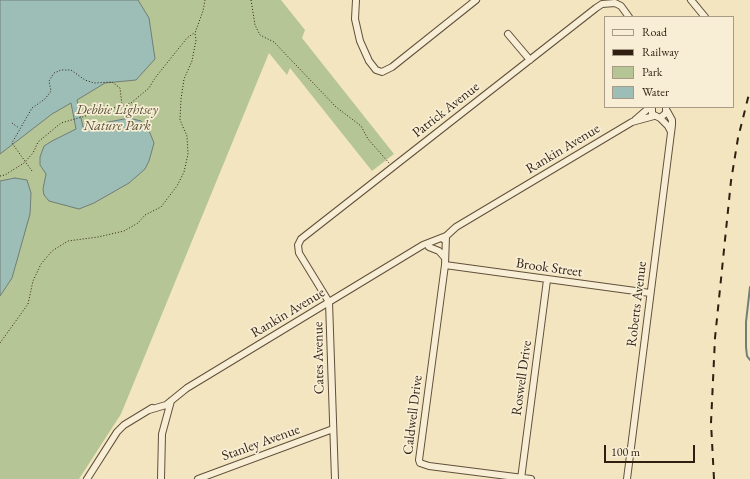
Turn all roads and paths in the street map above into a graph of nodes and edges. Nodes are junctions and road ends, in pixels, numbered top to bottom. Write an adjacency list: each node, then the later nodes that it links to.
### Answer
1 (205, 0): 8 (path)
2 (251, 0): 21 (path)
3 (356, 0): 4 (street)
4 (476, 0)
5 (692, 1): 7 (street)
6 (628, 16): 10 (street, Patrick Avenue)
7 (704, 16)
8 (195, 33): 11 (path); 32 (path)
9 (508, 34): 10 (street)
10 (530, 60): 21 (street, Patrick Avenue)
11 (122, 106): 18 (path); 20 (path)
12 (650, 108): 16 (street, Rankin Avenue)
13 (651, 108): 15 (street)
14 (667, 109): 15 (street); 19 (street, Roberts Avenue)
15 (657, 117): 16 (street, Rankin Avenue); 19 (street)
16 (632, 122): 24 (street, Rankin Avenue)
17 (12, 123): 18 (path)
18 (20, 129): 20 (path)
19 (671, 132): 30 (street, Roberts Avenue)
20 (25, 162): 22 (path); 23 (path)
21 (393, 168): 25 (street, Patrick Avenue)
22 (32, 171)
23 (0, 176)
24 (446, 236): 26 (street, Rankin Avenue); 27 (street, Rankin Avenue); 28 (street, Caldwell Drive)
25 (298, 245): 31 (street, Cates Avenue)
26 (429, 247): 27 (street, Rankin Avenue); 28 (street)
27 (418, 249): 31 (street, Rankin Avenue)
28 (445, 261): 29 (street, Brook Street); 35 (street, Caldwell Drive)
29 (547, 280): 30 (street, Brook Street); 35 (street, Roswell Drive)
30 (650, 292): 41 (street, Roberts Avenue)
31 (329, 302): 33 (street, Rankin Avenue); 34 (street, Cates Avenue)
32 (0, 343)
33 (171, 401): 36 (street, Rankin Avenue); 37 (street)
34 (333, 429): 38 (street, Stanley Avenue); 39 (street, Cates Avenue)
35 (521, 478): 40 (street, Caldwell Drive)
36 (87, 479)
37 (161, 479)
38 (198, 479)
39 (335, 479)
40 (531, 479)
41 (626, 479)

